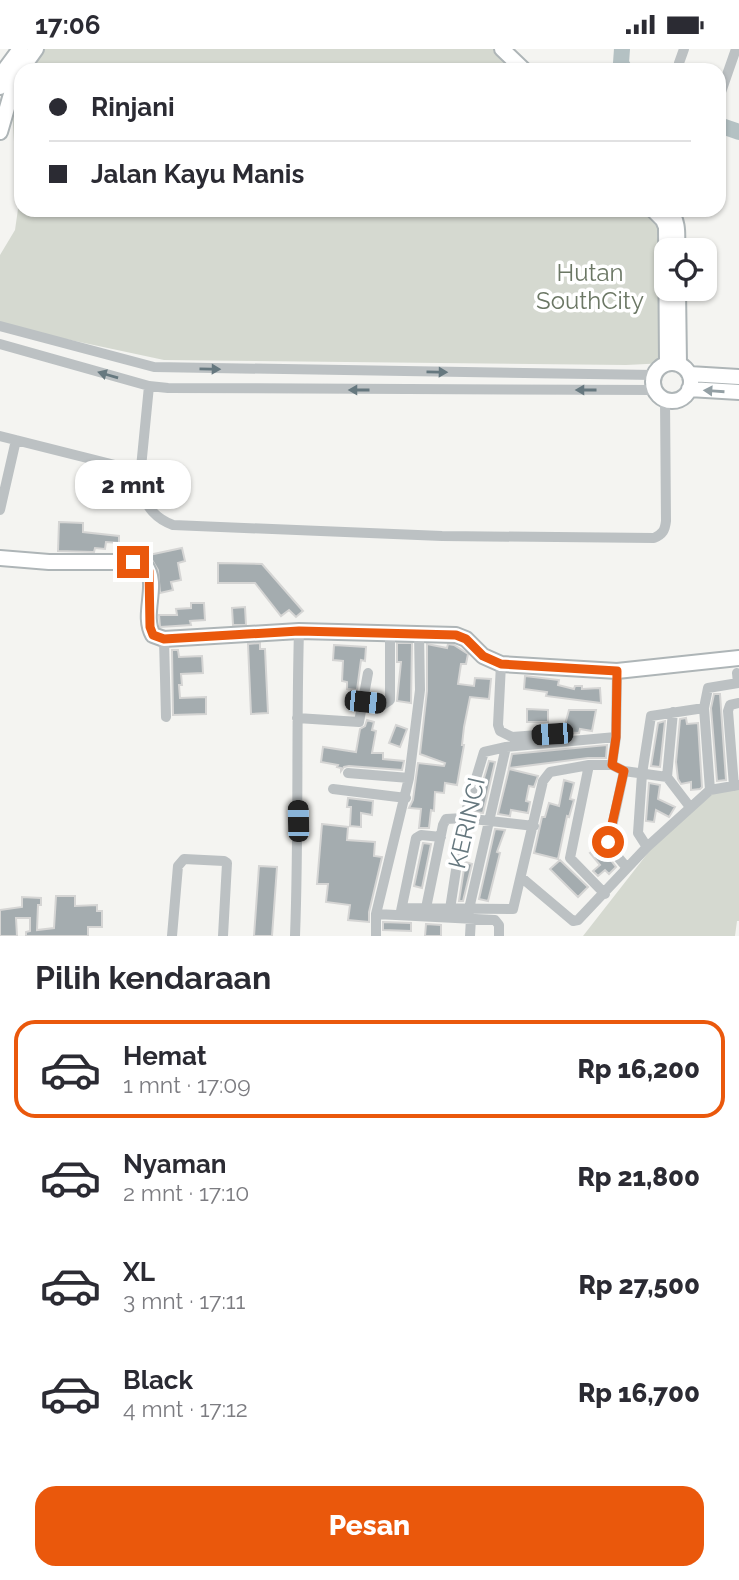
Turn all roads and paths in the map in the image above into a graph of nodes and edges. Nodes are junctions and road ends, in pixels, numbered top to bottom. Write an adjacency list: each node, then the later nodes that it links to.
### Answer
1 (20, 49): 11 (street)
2 (36, 49): 7 (street)
3 (502, 49): 8 (street)
4 (516, 49): 9 (street)
5 (684, 49): 10 (street)
6 (736, 49): 12 (street)
7 (16, 63)
8 (517, 63)
9 (529, 63)
10 (679, 63)
11 (7, 69): 13 (street); 14 (street)
12 (726, 78)
13 (0, 87)
14 (0, 132)
15 (660, 217): 21 (street)
16 (674, 217): 17 (street)
17 (677, 238)
18 (678, 301): 21 (street)
19 (0, 326): 24 (street, one-way to 24)
20 (0, 344): 23 (street, one-way to 20)
21 (681, 373): 22 (street); 24 (street); 24 (street); 25 (street, one-way to 21)
22 (739, 377)
23 (149, 386): 24 (street, one-way to 23); 28 (street)
24 (658, 388): 28 (street)
25 (739, 392)
26 (0, 436): 27 (street)
27 (16, 440): 28 (street); 29 (street)
28 (139, 488)
29 (0, 510)
30 (0, 558): 34 (street)
31 (299, 631): 32 (street); 34 (street); 44 (street)
32 (390, 632): 33 (street); 39 (street)
33 (419, 633): 35 (street); 54 (street)
34 (164, 639): 43 (street)
35 (501, 664): 37 (street); 45 (street)
36 (738, 666): 37 (street); 41 (street)
37 (617, 671): 46 (street)
38 (369, 673): 39 (street)
39 (365, 702): 44 (street)
40 (739, 703): 55 (street)
41 (704, 708): 42 (street); 57 (street)
42 (673, 712): 52 (street); 53 (street)
43 (166, 717)
44 (297, 718): 75 (street)
45 (552, 734)
46 (616, 737): 47 (street); 49 (street)
47 (506, 747): 60 (street); 61 (street, KERINCI)
48 (589, 765): 49 (street); 62 (street); 67 (street)
49 (612, 765): 50 (street)
50 (624, 771): 52 (street); 65 (street)
51 (348, 773): 54 (street)
52 (642, 775): 53 (street); 64 (street)
53 (667, 777): 59 (street)
54 (409, 778): 58 (street)
55 (737, 786): 57 (street)
56 (333, 789): 58 (street)
57 (710, 790): 59 (street)
58 (406, 797): 72 (street)
59 (690, 807): 64 (street)
60 (464, 818): 61 (street); 63 (street); 69 (street)
61 (490, 822): 62 (street); 71 (street, KERINCI)
62 (534, 826): 66 (street)
63 (441, 837): 68 (street); 70 (street)
64 (647, 847): 65 (street)
65 (627, 867): 67 (street)
66 (523, 878): 67 (street); 71 (street)
67 (605, 894)
68 (426, 908): 69 (street); 70 (street)
69 (450, 909): 71 (street)
70 (401, 912): 71 (street); 72 (street)
71 (470, 913): 77 (street, KERINCI); 78 (street)
72 (376, 914): 76 (street)
73 (172, 936): 74 (street)
74 (223, 936)
75 (295, 936)
76 (376, 936)
77 (470, 936)
78 (499, 936)

